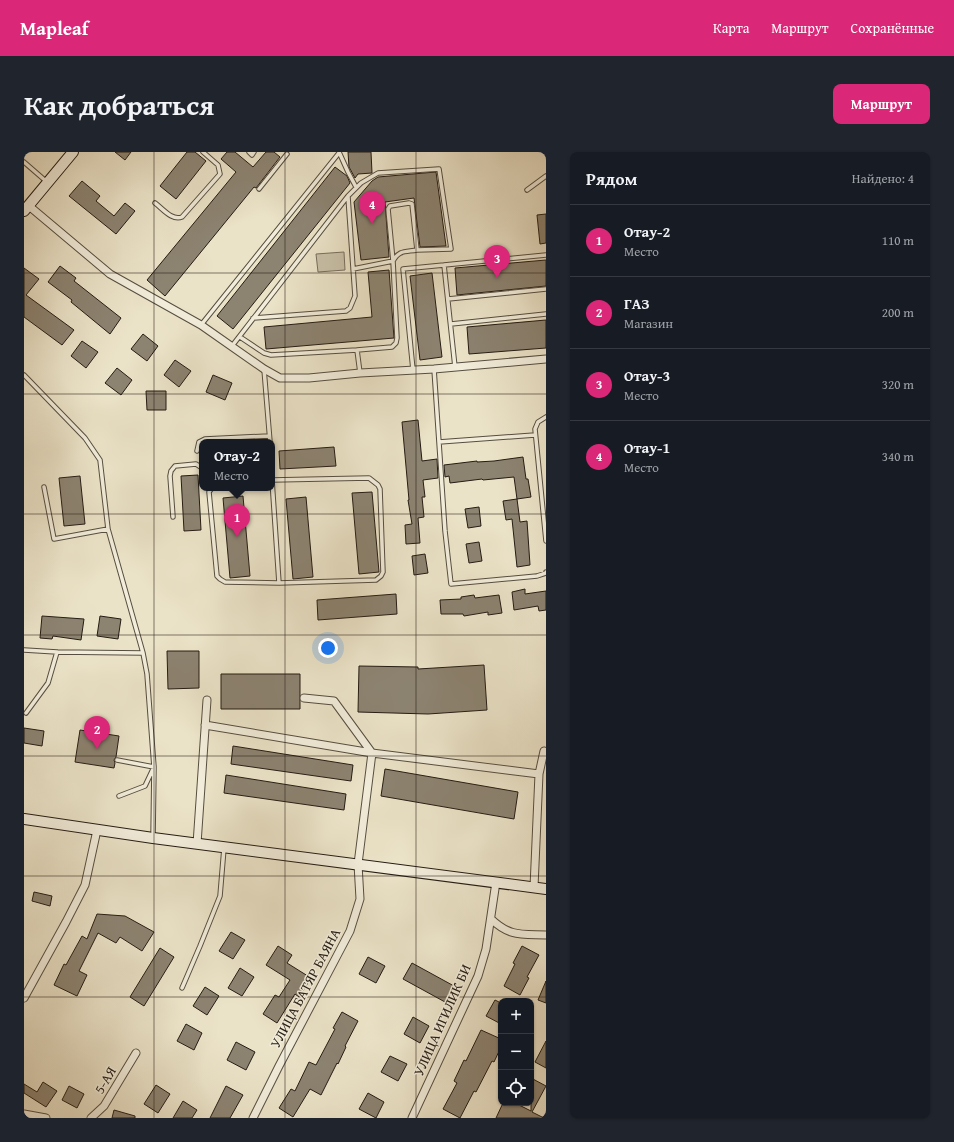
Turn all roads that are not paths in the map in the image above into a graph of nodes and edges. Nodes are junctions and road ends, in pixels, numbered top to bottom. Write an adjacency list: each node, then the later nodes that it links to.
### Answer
1 (73, 152): 9 (main road)
2 (203, 152): 14 (lane)
3 (249, 152): 4 (lane)
4 (254, 152)
5 (339, 152): 10 (lane); 26 (lane)
6 (287, 153): 11 (lane)
7 (24, 162): 9 (lane)
8 (546, 176): 12 (lane)
9 (48, 182): 15 (main road)
10 (356, 187): 13 (lane); 16 (lane)
11 (259, 189)
12 (527, 190)
13 (348, 196): 20 (lane); 24 (lane)
14 (155, 203)
15 (27, 208): 26 (street)
16 (417, 250): 18 (lane); 18 (lane)
17 (546, 255): 19 (lane)
18 (393, 261): 20 (lane); 29 (lane)
19 (444, 265): 22 (lane); 34 (lane)
20 (353, 269): 24 (lane)
21 (546, 289): 22 (lane)
22 (448, 298): 25 (lane)
23 (546, 314): 25 (lane)
24 (254, 318): 27 (lane)
25 (451, 324): 31 (lane)
26 (201, 325): 28 (street)
27 (240, 337): 28 (lane); 29 (lane)
28 (232, 346): 33 (street)
29 (357, 350): 35 (lane)
30 (546, 359): 31 (street)
31 (455, 367): 32 (street)
32 (434, 369): 34 (street); 43 (lane)
33 (264, 370): 35 (street); 39 (lane)
34 (413, 370): 35 (street)
35 (360, 373)
36 (24, 375): 51 (lane)
37 (546, 417): 38 (lane)
38 (535, 435): 43 (lane); 52 (lane)
39 (269, 436): 40 (lane); 41 (lane)
40 (205, 439)
41 (270, 439)
42 (199, 442): 44 (lane)
43 (439, 442): 53 (lane)
44 (197, 451)
45 (199, 466): 50 (lane)
46 (275, 480): 54 (lane)
47 (44, 487): 51 (lane)
48 (210, 491): 54 (lane)
49 (273, 491): 54 (lane)
50 (173, 517)
51 (108, 530): 57 (lane)
52 (546, 541)
53 (546, 572)
54 (279, 583)
55 (24, 650): 56 (lane)
56 (57, 652): 57 (lane); 60 (lane)
57 (143, 653): 65 (lane)
58 (304, 698): 63 (street)
59 (206, 700): 61 (street)
60 (26, 713)
61 (205, 725): 63 (street); 71 (street)
62 (544, 751): 66 (street)
63 (372, 753): 66 (street); 73 (street, УЛИЦА БАТЯР БАЯНА)
64 (117, 760): 65 (lane)
65 (154, 767): 67 (lane); 70 (lane)
66 (539, 774): 75 (street)
67 (119, 796)
68 (24, 820): 69 (main road)
69 (97, 830): 70 (main road); 80 (street)
70 (153, 838): 71 (main road)
71 (197, 844): 72 (main road)
72 (224, 847): 73 (main road); 79 (lane)
73 (358, 864): 74 (main road); 85 (street, УЛИЦА БАТЯР БАЯНА)
74 (496, 882): 75 (main road); 77 (street, УЛИЦА ИГИЛИК БИ)
75 (534, 887): 76 (main road)
76 (546, 889)
77 (491, 920): 78 (street); 86 (street, УЛИЦА ИГИЛИК БИ)
78 (546, 935)
79 (182, 988)
80 (24, 998)
81 (136, 1053): 84 (street, 5-АЯ)
82 (24, 1114): 83 (street)
83 (46, 1118)
84 (91, 1118)
85 (253, 1118)
86 (412, 1118)

